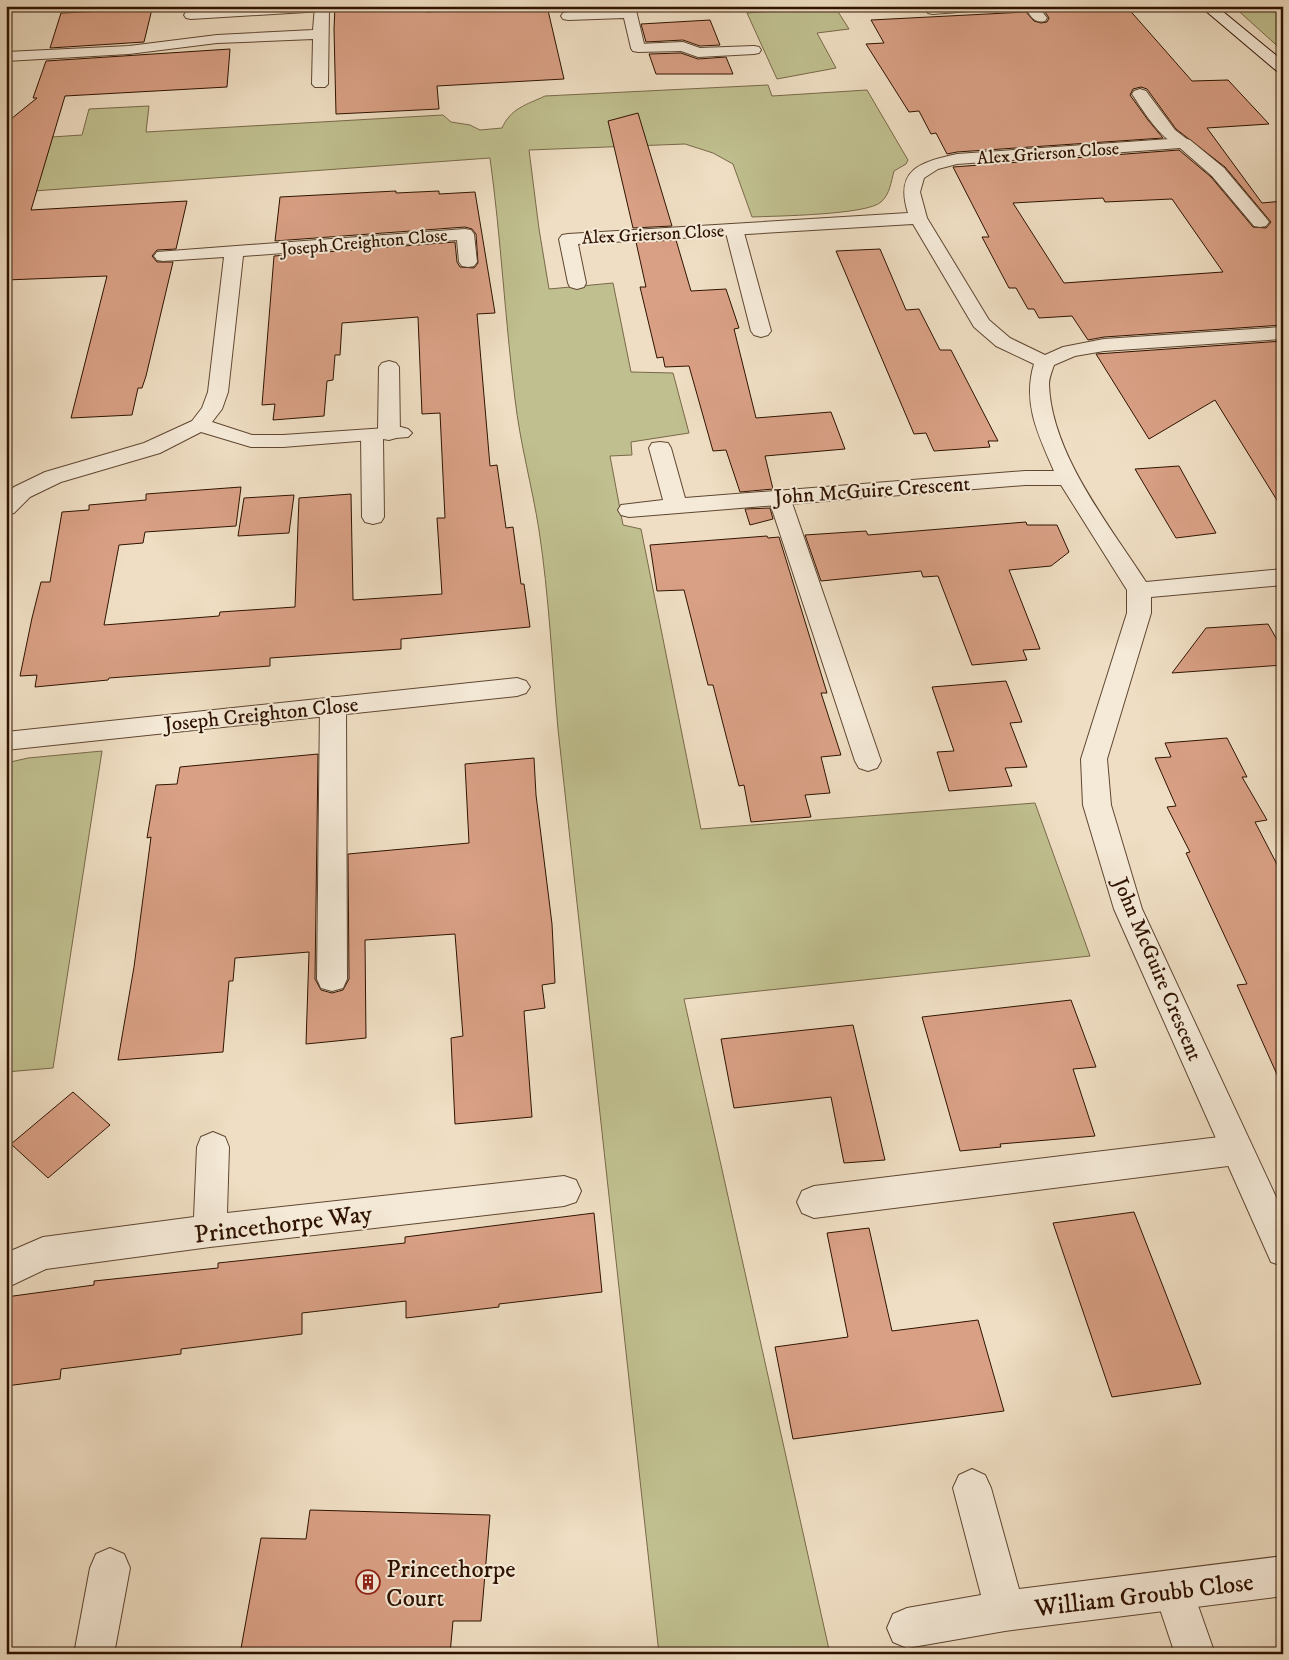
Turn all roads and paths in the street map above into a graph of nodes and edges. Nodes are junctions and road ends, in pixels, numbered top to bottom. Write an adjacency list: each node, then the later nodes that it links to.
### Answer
1 (983, 6): 4 (street)
2 (1207, 6): 10 (street)
3 (629, 10): 6 (street); 8 (street)
4 (933, 10)
5 (191, 15): 7 (street)
6 (568, 16)
7 (320, 34): 9 (street); 11 (street)
8 (754, 50)
9 (6, 57)
10 (1283, 69)
11 (320, 84)
12 (1140, 94): 13 (street)
13 (1184, 143): 14 (street, Alex Grierson Close); 15 (street)
14 (918, 218): 16 (street, Alex Grierson Close); 23 (street, Alex Grierson Close)
15 (1260, 222)
16 (734, 229): 20 (street, Alex Grierson Close); 21 (street)
17 (234, 252): 18 (street, Joseph Creighton Close); 19 (street, Joseph Creighton Close); 25 (street)
18 (163, 256)
19 (468, 262)
20 (577, 283)
21 (761, 331)
22 (1283, 333): 23 (street)
23 (1045, 362): 28 (street)
24 (389, 367): 26 (street)
25 (199, 425): 26 (street); 29 (street)
26 (387, 434): 34 (street)
27 (660, 448): 31 (street)
28 (1068, 478): 30 (street, John McGuire Crescent); 36 (street)
29 (14, 488): 32 (street)
30 (779, 497): 31 (street, John McGuire Crescent); 40 (street)
31 (676, 506): 33 (street, John McGuire Crescent)
32 (6, 508)
33 (629, 510)
34 (372, 517)
35 (1283, 577): 36 (street)
36 (1139, 590): 43 (street, John McGuire Crescent)
37 (517, 687): 38 (street, Joseph Creighton Close)
38 (333, 706): 39 (street, Joseph Creighton Close); 41 (street)
39 (6, 741)
40 (868, 761)
41 (332, 979)
42 (214, 1147): 46 (street)
43 (1236, 1150): 45 (street); 47 (street, John McGuire Crescent)
44 (564, 1191): 46 (street, Princethorpe Way)
45 (814, 1202)
46 (210, 1231): 48 (street, Princethorpe Way)
47 (1283, 1250)
48 (6, 1271)
49 (972, 1488): 53 (street, William Groubb Close)
50 (110, 1568): 55 (street)
51 (1283, 1576): 52 (street, William Groubb Close)
52 (1174, 1591): 53 (street, William Groubb Close); 56 (street)
53 (1005, 1611): 54 (street, William Groubb Close)
54 (907, 1628)
55 (94, 1654)
56 (1195, 1654)

